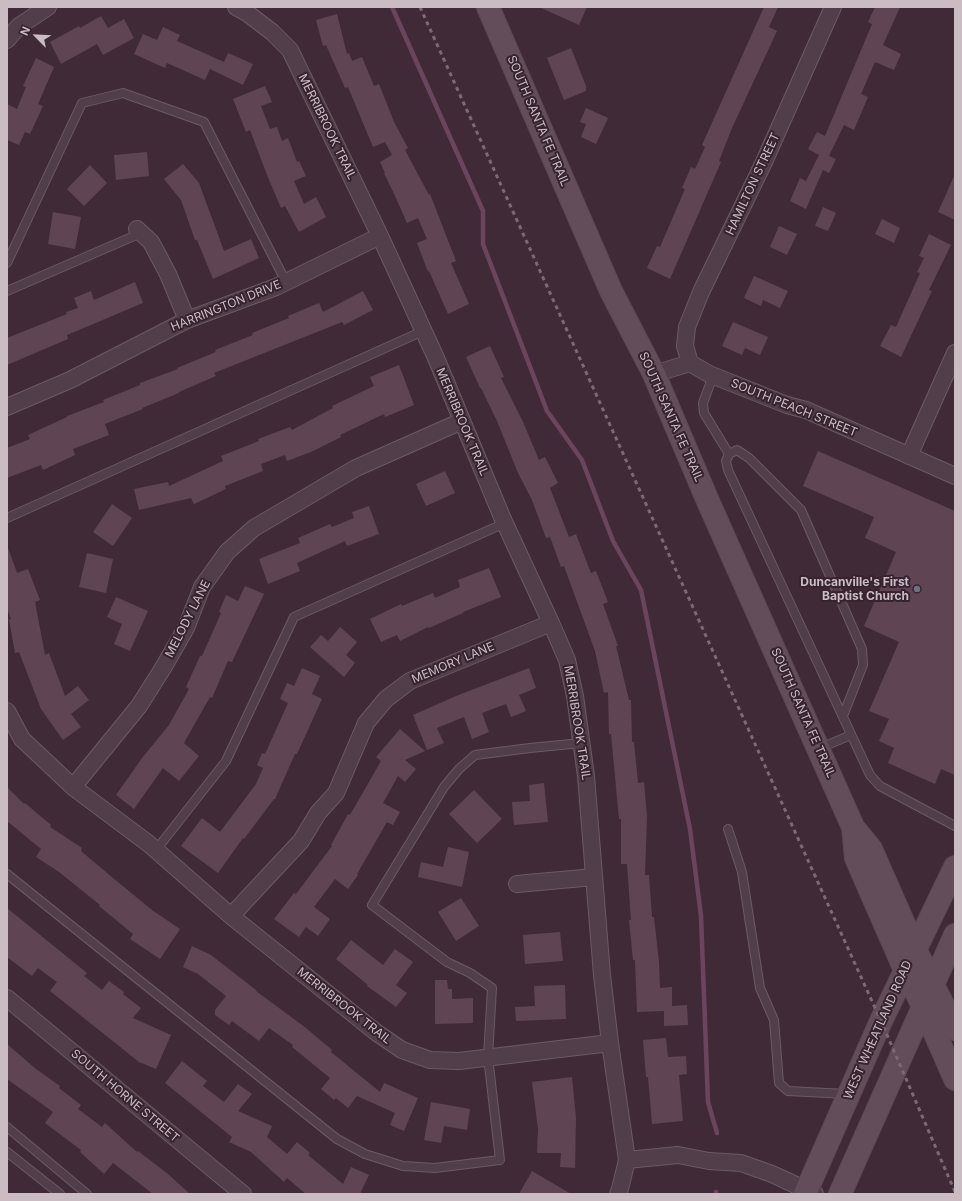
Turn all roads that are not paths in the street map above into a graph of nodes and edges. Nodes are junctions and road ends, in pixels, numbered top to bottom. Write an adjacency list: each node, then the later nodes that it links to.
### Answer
1 (48, 7): 5 (street)
2 (236, 7): 7 (street, MERRIBROOK TRAIL)
3 (833, 7): 14 (street, HAMILTON STREET)
4 (490, 8): 15 (main road, SOUTH SANTA FE TRAIL)
5 (7, 40)
6 (139, 231): 10 (lane); 11 (street)
7 (380, 236): 9 (street, HARRINGTON DRIVE); 12 (street, MERRIBROOK TRAIL)
8 (7, 263): 9 (lane)
9 (286, 282): 11 (street, HARRINGTON DRIVE)
10 (7, 292)
11 (186, 320): 17 (street, HARRINGTON DRIVE)
12 (423, 331): 18 (street, MERRIBROOK TRAIL); 22 (lane)
13 (955, 353): 20 (street)
14 (690, 364): 15 (street); 16 (street, SOUTH PEACH STREET)
15 (654, 374): 29 (main road, SOUTH SANTA FE TRAIL)
16 (713, 376): 19 (lane); 20 (street, SOUTH PEACH STREET)
17 (7, 407)
18 (462, 421): 23 (street, MERRIBROOK TRAIL); 30 (street, MELODY LANE)
19 (729, 454): 26 (lane); 26 (lane)
20 (909, 456): 21 (street, SOUTH PEACH STREET)
21 (955, 476)
22 (7, 518)
23 (505, 523): 24 (street, MERRIBROOK TRAIL); 34 (lane)
24 (551, 623): 28 (street, MERRIBROOK TRAIL); 39 (street, MEMORY LANE)
25 (7, 712): 30 (street, MERRIBROOK TRAIL)
26 (843, 716): 27 (lane)
27 (851, 735): 29 (lane); 31 (lane)
28 (581, 743): 37 (street, MERRIBROOK TRAIL); 48 (lane)
29 (819, 749): 32 (main road, SOUTH SANTA FE TRAIL)
30 (73, 787): 34 (street, MERRIBROOK TRAIL)
31 (955, 826)
32 (854, 827): 41 (main road, SOUTH SANTA FE TRAIL); 42 (main road, SOUTH SANTA FE TRAIL)
33 (728, 829): 50 (lane)
34 (156, 850): 39 (street, MERRIBROOK TRAIL)
35 (955, 867): 41 (main road, WEST WHEATLAND ROAD)
36 (7, 874): 48 (lane)
37 (594, 877): 38 (street); 47 (street, MERRIBROOK TRAIL)
38 (517, 884)
39 (231, 916): 48 (street, MERRIBROOK TRAIL)
40 (955, 935): 43 (main road)
41 (915, 949): 42 (main road, WEST WHEATLAND ROAD); 43 (main road, SOUTH SANTA FE TRAIL)
42 (905, 970): 45 (main road, SOUTH SANTA FE TRAIL); 50 (main road, WEST WHEATLAND ROAD)
43 (933, 984): 45 (main road); 46 (main road, SOUTH SANTA FE TRAIL)
44 (7, 998): 57 (street, SOUTH HORNE STREET)
45 (923, 1006): 49 (main road, SOUTH SANTA FE TRAIL); 59 (main road)
46 (955, 1029)
47 (610, 1043): 48 (street, MERRIBROOK TRAIL); 53 (street)
48 (488, 1057)
49 (955, 1079)
50 (849, 1094): 54 (main road, WEST WHEATLAND ROAD)
51 (7, 1127): 56 (lane)
52 (7, 1152): 55 (lane)
53 (627, 1160): 54 (street); 58 (street)
54 (809, 1193)
55 (60, 1194)
56 (87, 1194)
57 (243, 1194)
58 (618, 1194)
59 (840, 1194)

